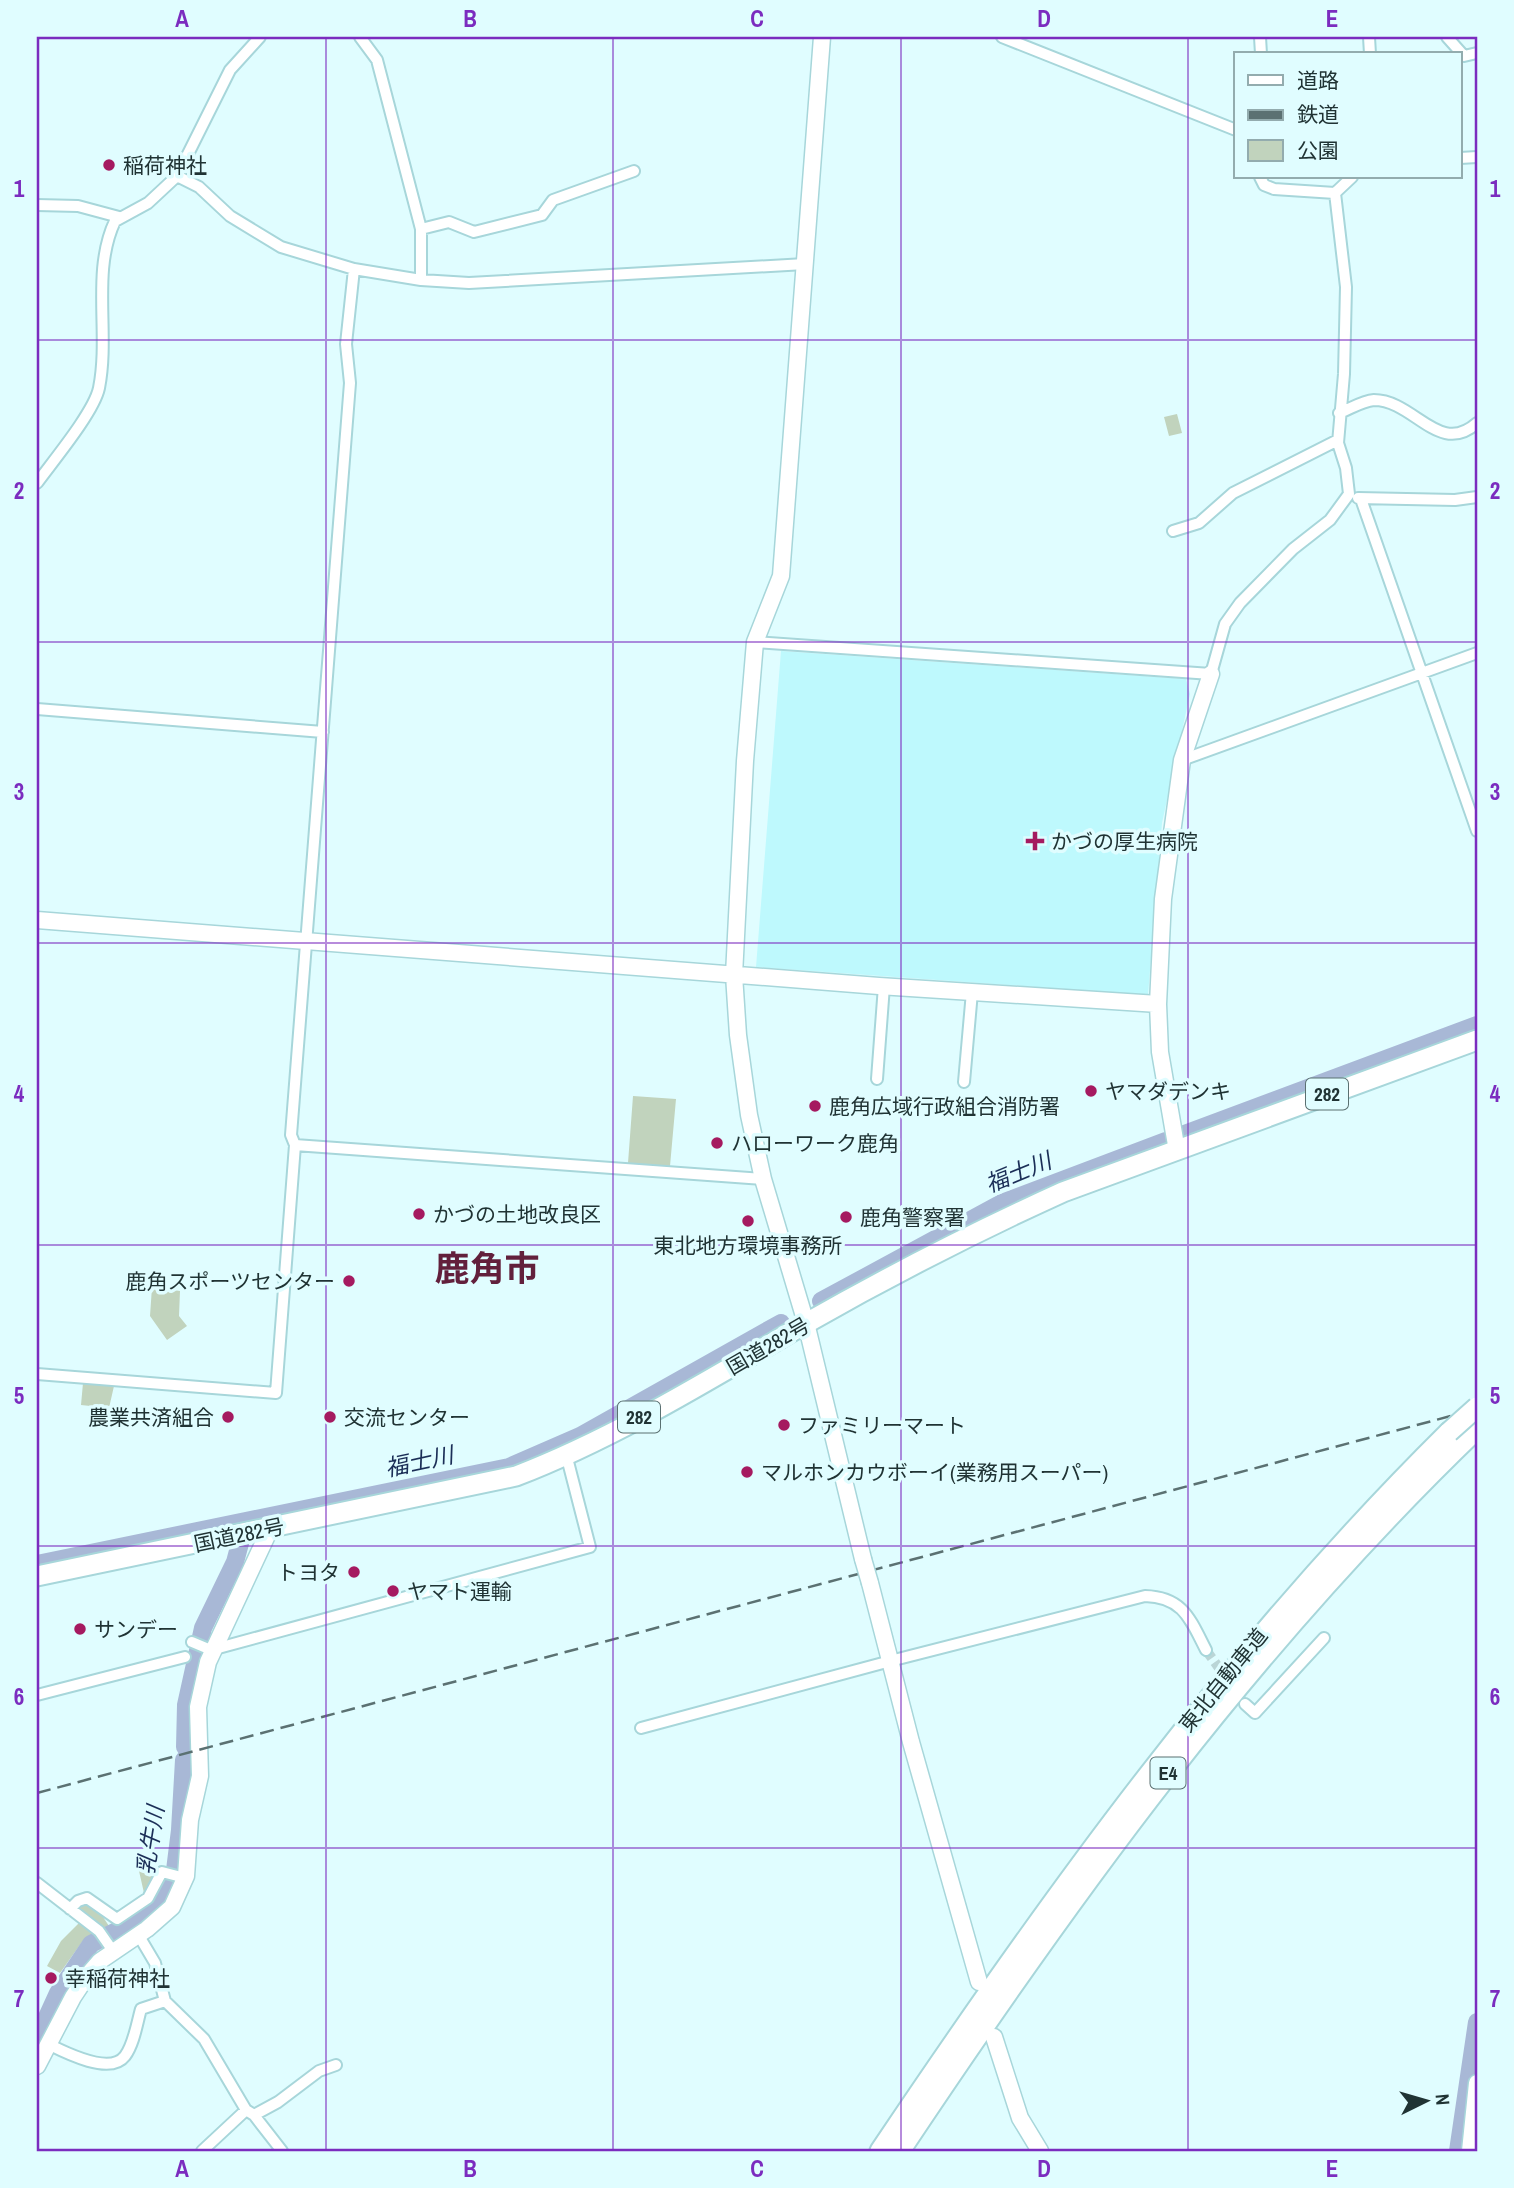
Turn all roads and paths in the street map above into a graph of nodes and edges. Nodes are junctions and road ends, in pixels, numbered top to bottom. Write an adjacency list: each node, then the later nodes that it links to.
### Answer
1 (260, 37): 9 (street)
2 (360, 37): 15 (street)
3 (822, 37): 16 (street)
4 (1002, 37): 7 (street)
5 (1447, 37): 6 (street)
6 (1459, 52)
7 (1234, 130)
8 (634, 171): 15 (street)
9 (177, 176): 14 (street); 17 (street)
10 (1260, 178): 12 (street)
11 (1351, 178): 12 (street)
12 (1335, 192): 19 (street)
13 (37, 205): 14 (street)
14 (119, 217): 22 (street)
15 (421, 229): 18 (street)
16 (805, 264): 18 (street); 27 (street)
17 (354, 269): 18 (street); 32 (street)
18 (421, 280)
19 (1339, 413): 20 (street); 21 (street)
20 (1477, 423)
21 (1338, 440): 23 (street); 26 (street)
22 (37, 483)
23 (1349, 494): 25 (street); 30 (street)
24 (1477, 497): 25 (street)
25 (1361, 499): 29 (street)
26 (1173, 531)
27 (755, 642): 30 (street); 37 (street)
28 (1477, 653): 29 (street)
29 (1424, 673): 33 (street); 34 (street)
30 (1211, 674): 33 (street)
31 (37, 709): 32 (street)
32 (323, 732): 36 (street)
33 (1182, 760): 40 (street)
34 (1477, 831)
35 (37, 920): 36 (street)
36 (307, 942): 37 (street); 44 (street)
37 (734, 975): 38 (street); 46 (street)
38 (884, 986): 39 (street); 42 (street)
39 (972, 992): 40 (street); 43 (street)
40 (1158, 1004): 45 (street)
41 (1477, 1040): 45 (highway, 国道282号 / 282)
42 (877, 1079)
43 (964, 1082)
44 (295, 1145): 46 (street); 48 (street)
45 (1177, 1151): 47 (highway, 国道282号 / 282)
46 (763, 1179): 47 (street)
47 (806, 1323): 51 (highway, 国道282号 / 282); 69 (street, bridge)
48 (37, 1374)
49 (1477, 1407): 79 (highway, 東北自動車道 / E4, bridge)
50 (1477, 1429): 80 (highway, 東北自動車道 / E4)
51 (566, 1454): 52 (highway, 国道282号 / 282); 56 (street)
52 (265, 1530): 53 (highway, 国道282号 / 282); 56 (street)
53 (37, 1576)
54 (1324, 1639): 62 (street)
55 (192, 1642): 56 (street)
56 (209, 1648): 64 (street)
57 (1206, 1650): 59 (street)
58 (185, 1657): 61 (street)
59 (898, 1659)
60 (883, 1663): 63 (street)
61 (37, 1695)
62 (1245, 1704)
63 (641, 1728)
64 (185, 1878): 66 (street); 67 (street)
65 (37, 1883): 66 (street)
66 (70, 1909): 68 (street)
67 (139, 1936): 68 (street); 70 (street)
68 (113, 1951): 72 (street)
69 (979, 1982)
70 (165, 2001): 72 (street); 76 (street)
71 (994, 2037): 81 (street)
72 (48, 2044): 73 (street)
73 (37, 2066)
74 (336, 2066): 76 (street)
75 (1477, 2083): 82 (street)
76 (250, 2112): 77 (street); 78 (street)
77 (202, 2151)
78 (282, 2151)
79 (880, 2151)
80 (900, 2151)
81 (1040, 2151)
82 (1470, 2151)

